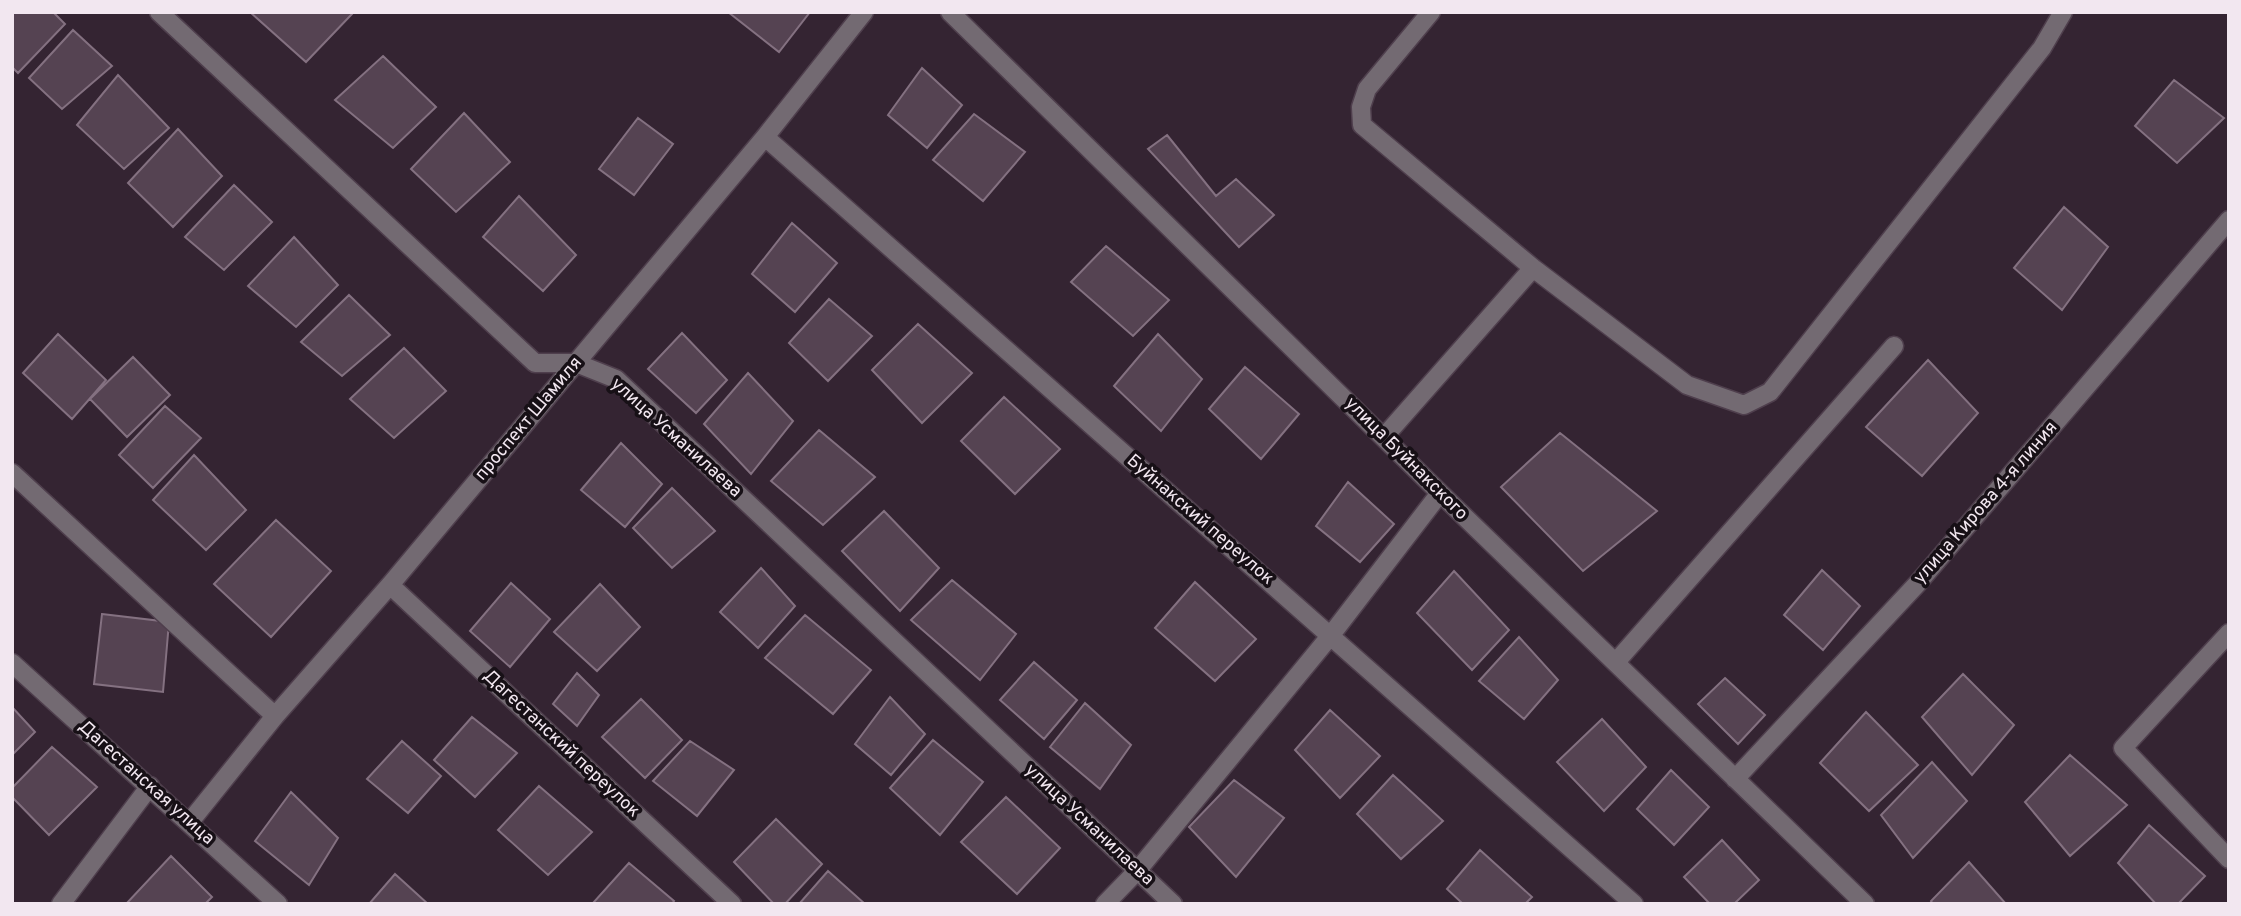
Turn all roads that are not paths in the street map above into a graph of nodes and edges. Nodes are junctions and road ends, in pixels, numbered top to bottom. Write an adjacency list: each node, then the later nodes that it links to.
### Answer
1 (159, 12): 10 (street, улица Усманилаева)
2 (864, 12): 6 (street, проспект Шамиля)
3 (950, 12): 11 (street, улица Буйнакского)
4 (1431, 12): 8 (street)
5 (2063, 12): 8 (street)
6 (765, 137): 10 (street, проспект Шамиля); 16 (street, Буйнакский переулок)
7 (2229, 220): 20 (street, улица Кирова 4-я линия)
8 (1533, 268): 11 (street)
9 (1894, 346): 17 (street)
10 (576, 363): 14 (street, проспект Шамиля); 24 (street, улица Усманилаева)
11 (1384, 437): 13 (street, улица Буйнакского)
12 (12, 473): 19 (street)
13 (1440, 493): 16 (street); 17 (street, улица Буйнакского)
14 (390, 585): 19 (street, проспект Шамиля); 27 (street, Дагестанский переулок)
15 (2229, 633): 23 (street)
16 (1331, 635): 24 (street); 30 (street, Буйнакский переулок)
17 (1616, 662): 20 (street, улица Буйнакского)
18 (12, 663): 21 (street, Дагестанская улица)
19 (275, 716): 22 (street, проспект Шамиля)
20 (1735, 779): 31 (street, улица Буйнакского)
21 (150, 786): 22 (street, Дагестанская улица); 25 (street)
22 (189, 823): 26 (street, Дагестанская улица)
23 (2229, 859)
24 (1137, 871): 28 (street); 29 (street, улица Усманилаева)
25 (61, 904)
26 (278, 904)
27 (732, 904)
28 (1105, 904)
29 (1173, 904)
30 (1634, 904)
31 (1865, 904)

